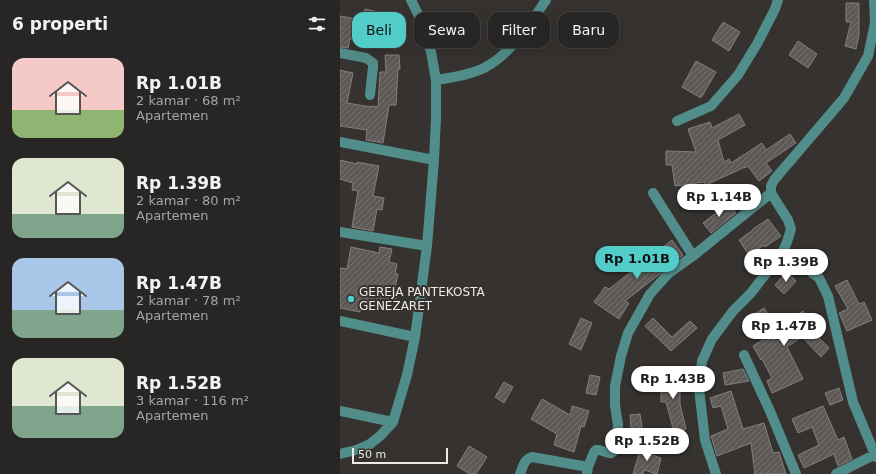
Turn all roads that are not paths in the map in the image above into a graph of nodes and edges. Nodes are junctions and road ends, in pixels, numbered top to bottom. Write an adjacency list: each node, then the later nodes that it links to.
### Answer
1 (411, 0): 6 (street)
2 (546, 0): 6 (street)
3 (778, 0): 8 (street)
4 (874, 0): 12 (street)
5 (340, 53): 7 (street)
6 (436, 80): 10 (street)
7 (370, 95)
8 (677, 121)
9 (340, 142): 10 (street)
10 (434, 160): 14 (street)
11 (653, 193): 16 (street)
12 (771, 193): 15 (street); 16 (street)
13 (340, 232): 14 (street)
14 (426, 246): 18 (street)
15 (783, 251): 23 (street); 26 (street)
16 (692, 256): 24 (street)
17 (340, 321): 18 (street)
18 (415, 337): 21 (street)
19 (744, 355): 27 (street)
20 (340, 411): 21 (street)
21 (393, 422): 22 (street)
22 (340, 454)
23 (876, 455): 28 (street)
24 (588, 471): 25 (street)
25 (520, 474)
26 (716, 474)
27 (796, 474)
28 (836, 474)

